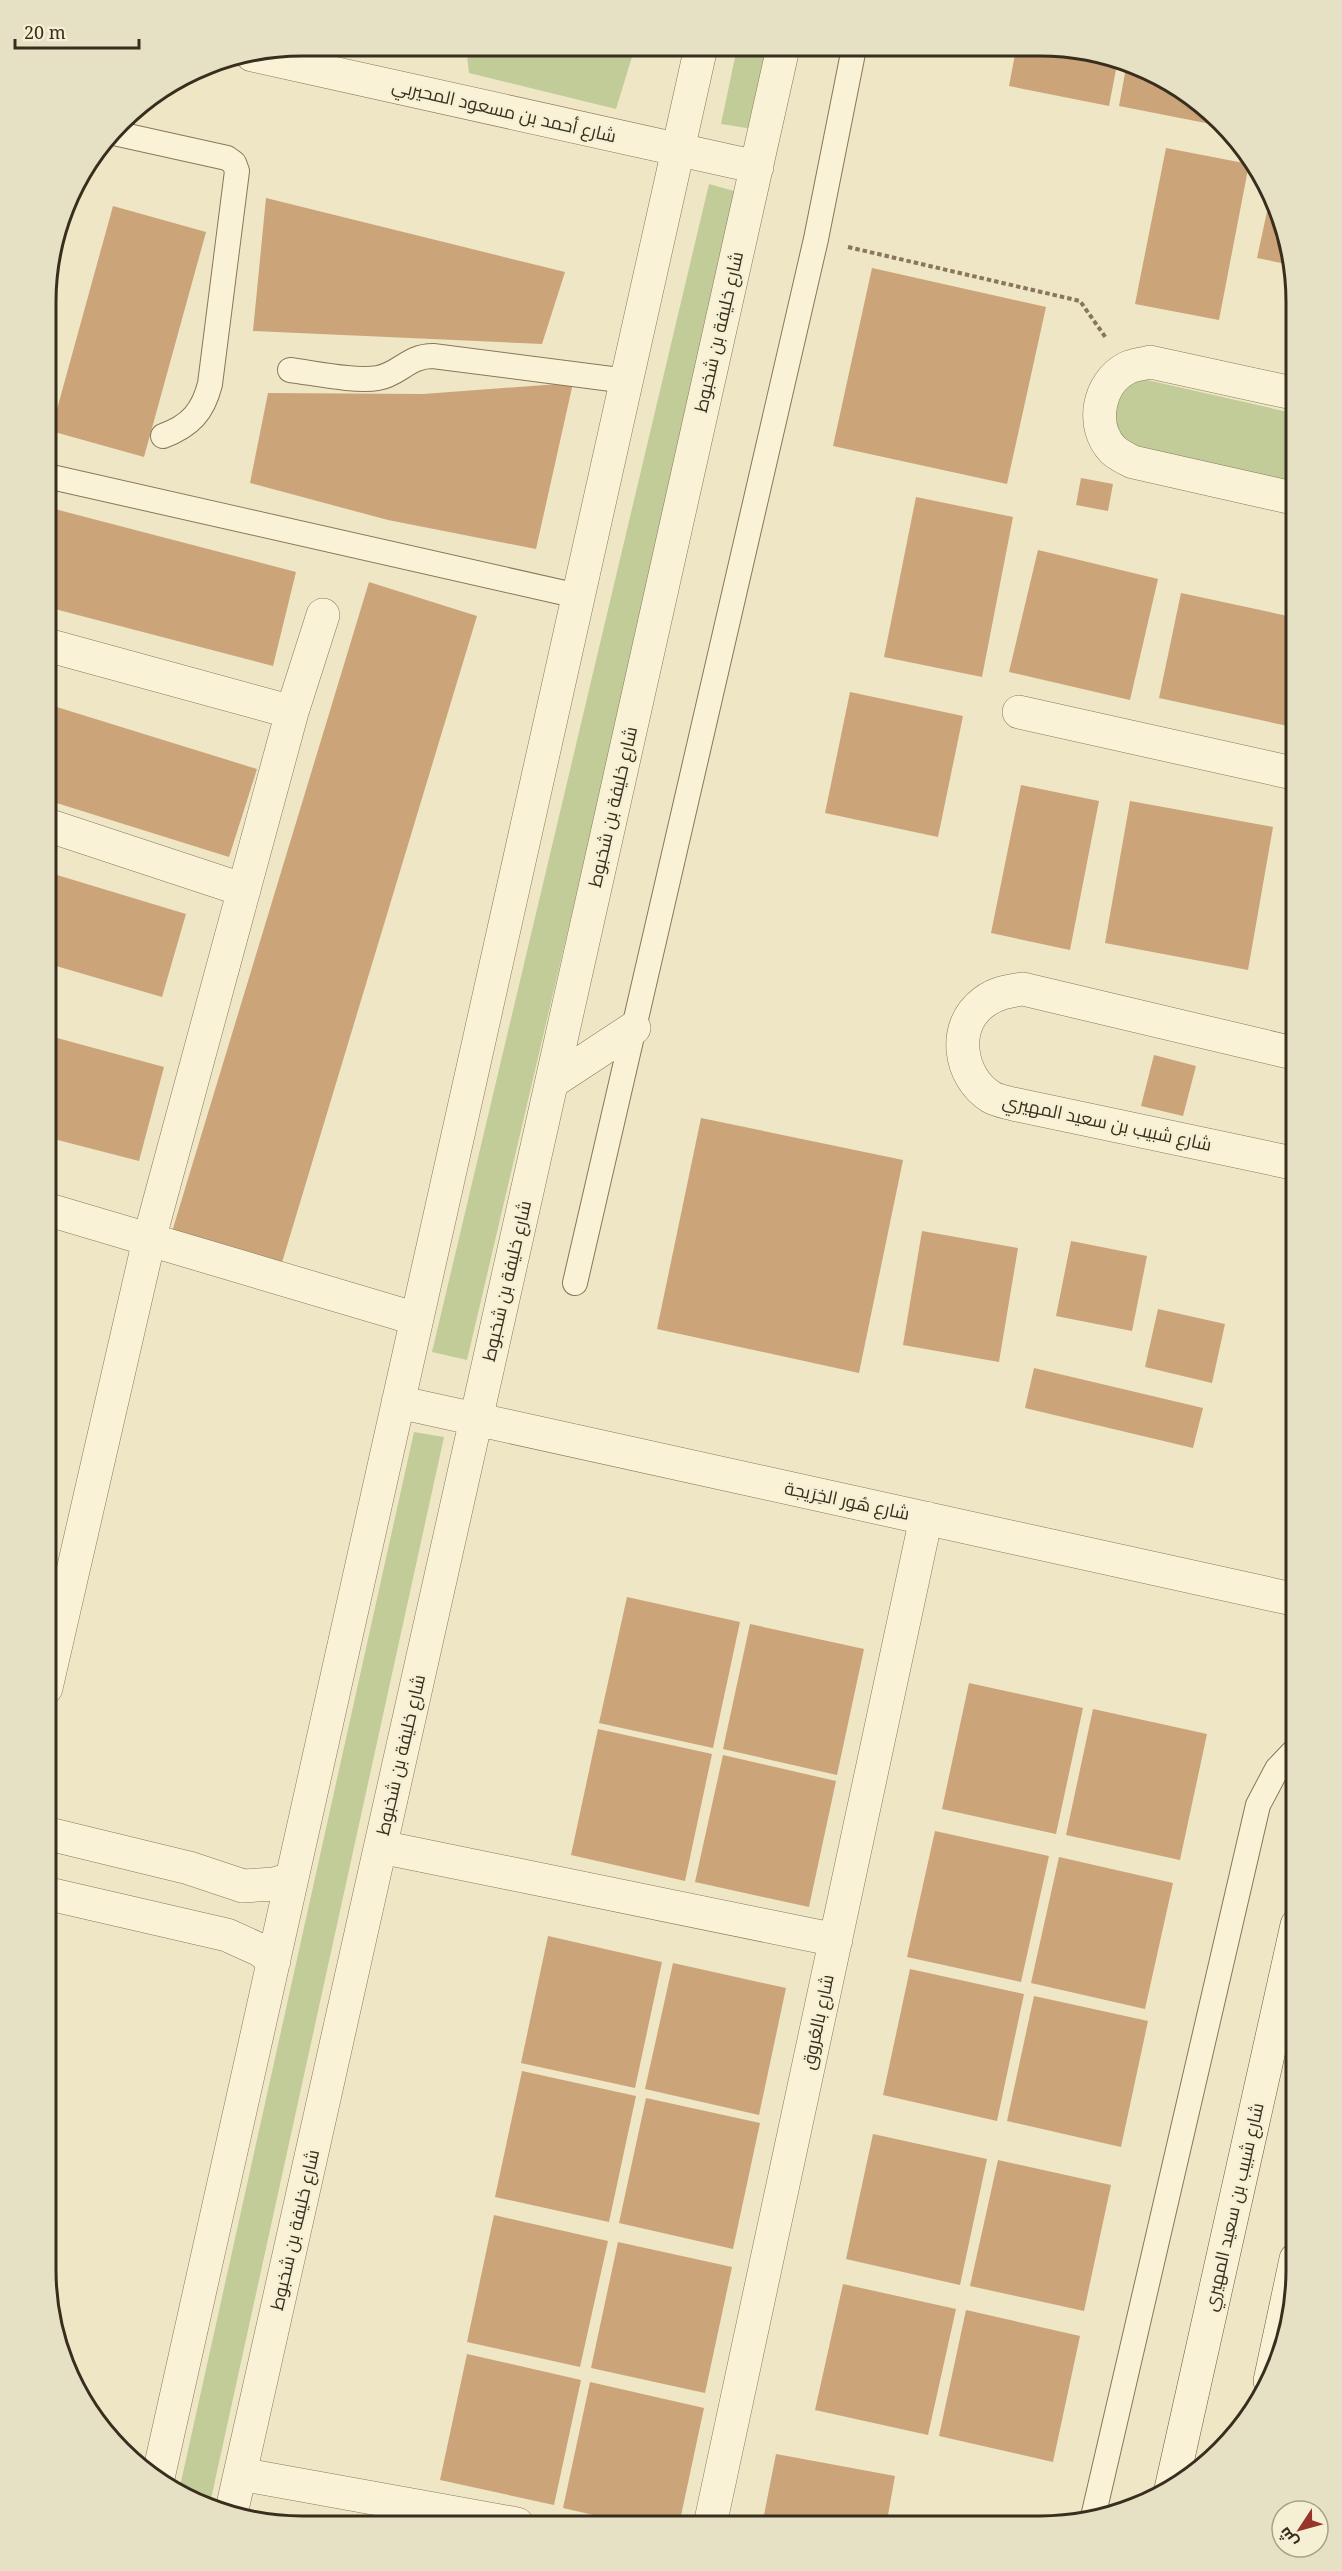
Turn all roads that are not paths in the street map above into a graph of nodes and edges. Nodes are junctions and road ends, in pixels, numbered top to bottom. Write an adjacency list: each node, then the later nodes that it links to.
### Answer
1 (699, 56): 6 (street)
2 (781, 56): 7 (street, شارع خليفة بن شخبوط)
3 (852, 56): 22 (lane)
4 (267, 58): 6 (street, شارع أحمد بن مسعود المحيربي)
5 (121, 135): 11 (lane)
6 (678, 150): 7 (street, شارع أحمد بن مسعود المحيربي); 9 (street)
7 (757, 167): 24 (street, شارع خليفة بن شخبوط)
8 (290, 370): 9 (lane)
9 (627, 381): 14 (street)
10 (1286, 392): 13 (street)
11 (163, 436)
12 (56, 478): 14 (lane)
13 (1286, 497)
14 (578, 596): 29 (street)
15 (323, 615): 17 (street)
16 (56, 647): 17 (street)
17 (292, 712): 21 (street)
18 (1019, 712): 19 (street)
19 (1286, 772)
20 (56, 828): 21 (street)
21 (243, 890): 27 (street)
22 (634, 1028): 24 (street); 28 (lane)
23 (1286, 1051): 25 (street, شارع شبيب بن سعيد المهيري)
24 (552, 1082): 31 (street, شارع خليفة بن شخبوط)
25 (1286, 1162)
26 (56, 1212): 27 (street)
27 (149, 1240): 29 (street); 34 (street)
28 (575, 1283)
29 (417, 1319): 30 (street)
30 (398, 1402): 31 (street, شارع هُور الخِرَيجة); 38 (street)
31 (476, 1420): 32 (street, شارع هُور الخِرَيجة); 37 (street, شارع خليفة بن شخبوط)
32 (926, 1518): 33 (street, شارع هُور الخِرَيجة); 40 (street, شارع بالعُروق)
33 (1286, 1598)
34 (56, 1645)
35 (1286, 1760): 47 (lane)
36 (56, 1836): 38 (street)
37 (381, 1847): 40 (street); 44 (street, شارع خليفة بن شخبوط)
38 (291, 1879): 41 (street)
39 (56, 1896): 41 (street)
40 (836, 1940): 49 (street, شارع بالعُروق)
41 (274, 1961): 43 (street)
42 (1286, 1974): 45 (street, شارع شبيب بن سعيد المهيري)
43 (160, 2470)
44 (240, 2474): 46 (street, شارع خليفة بن شخبوط); 48 (street)
45 (1174, 2476)
46 (233, 2505)
47 (1095, 2509)
48 (473, 2516)
49 (712, 2516)

